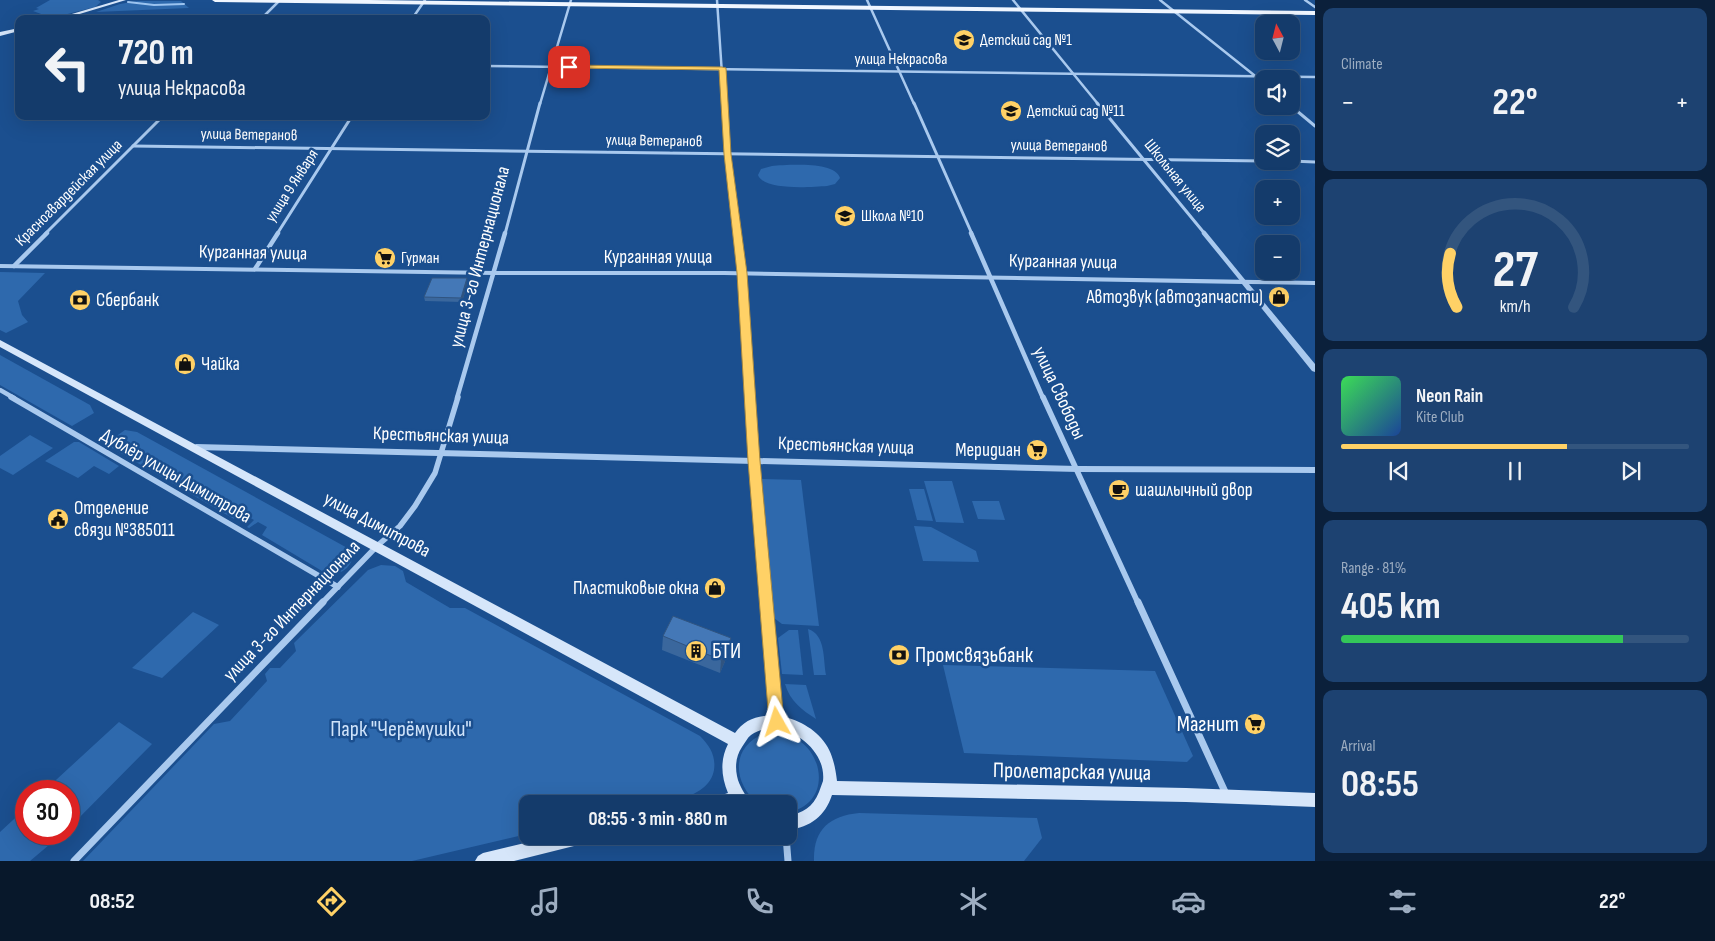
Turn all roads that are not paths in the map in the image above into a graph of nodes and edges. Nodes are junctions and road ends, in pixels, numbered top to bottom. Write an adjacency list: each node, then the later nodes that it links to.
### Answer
1 (106, 0): 12 (main road)
2 (124, 0): 12 (main road)
3 (215, 0): 4 (main road)
4 (280, 0): 8 (main road); 18 (street)
5 (1013, 0): 14 (street, Школьная улица)
6 (1160, 0): 15 (street)
7 (1305, 0): 13 (street)
8 (424, 1): 9 (main road); 19 (street)
9 (571, 2): 10 (main road); 23 (street, улица 3-го Интернационала)
10 (718, 2): 11 (main road); 24 (street)
11 (868, 3): 14 (main road); 25 (street, улица Свободы)
12 (100, 7): 17 (main road)
13 (1315, 7)
14 (1021, 9): 15 (main road); 26 (street, Школьная улица)
15 (1174, 12): 16 (main road); 27 (street)
16 (1315, 13)
17 (71, 15)
18 (265, 15)
19 (415, 15)
20 (15, 30): 21 (main road)
21 (0, 34)
22 (490, 66): 23 (street, улица Некрасова)
23 (550, 67): 24 (street, улица Некрасова); 36 (street, улица 3-го Интернационала)
24 (722, 68): 25 (street, улица Некрасова); 37 (street)
25 (899, 70): 26 (street, улица Некрасова); 38 (street, улица Свободы)
26 (1074, 74): 27 (street, улица Некрасова); 39 (street, Школьная улица)
27 (1255, 76)
28 (1300, 77): 29 (street, улица Некрасова)
29 (1315, 77)
30 (1300, 114): 33 (street)
31 (159, 120): 34 (street, Красногвардейская улица)
32 (349, 120): 35 (street, улица 9 Января)
33 (1315, 126)
34 (133, 146): 35 (street, улица Ветеранов); 44 (street, Красногвардейская улица)
35 (331, 148): 36 (street, улица Ветеранов); 45 (street, улица 9 Января)
36 (526, 152): 37 (street, улица Ветеранов); 46 (street, улица 3-го Интернационала)
37 (727, 154): 38 (street, улица Ветеранов); 47 (street)
38 (938, 157): 39 (street, улица Ветеранов); 48 (street, улица Свободы)
39 (1144, 159): 40 (street, улица Ветеранов); 49 (street, Школьная улица)
40 (1255, 161)
41 (1300, 161): 42 (street)
42 (1315, 162)
43 (0, 266): 44 (street, Курганная улица)
44 (14, 266): 45 (street, Курганная улица)
45 (255, 269): 46 (street, Курганная улица)
46 (494, 273): 47 (street, Курганная улица); 55 (street, улица 3-го Интернационала)
47 (742, 273): 48 (street, Курганная улица); 56 (street)
48 (991, 278): 49 (street, Курганная улица); 57 (street, улица Свободы)
49 (1244, 282): 50 (street, Курганная улица); 52 (street, Школьная улица)
50 (1315, 283)
51 (0, 343): 54 (main road, улица Димитрова)
52 (1315, 369)
53 (0, 390): 60 (street, Дублёр улицы Димитрова)
54 (196, 447): 55 (street, Крестьянская улица); 59 (main road, улица Димитрова)
55 (441, 454): 56 (street, Крестьянская улица); 59 (street, улица 3-го Интернационала)
56 (754, 461): 57 (street, Крестьянская улица); 61 (street)
57 (1078, 469): 58 (street, Крестьянская улица); 65 (street, улица Свободы)
58 (1315, 470)
59 (377, 546): 60 (street, улица 3-го Интернационала); 62 (main road, улица Димитрова)
60 (338, 587): 70 (street, улица 3-го Интернационала)
61 (777, 722): 62 (main road); 63 (main road)
62 (736, 741): 64 (main road)
63 (829, 788): 65 (main road, Пролетарская улица); 67 (main road)
64 (737, 795)
65 (1227, 797): 66 (main road, Пролетарская улица)
66 (1315, 800)
67 (797, 822)
68 (549, 845): 71 (main road)
69 (787, 845): 72 (street)
70 (74, 861)
71 (483, 861)
72 (788, 861)

